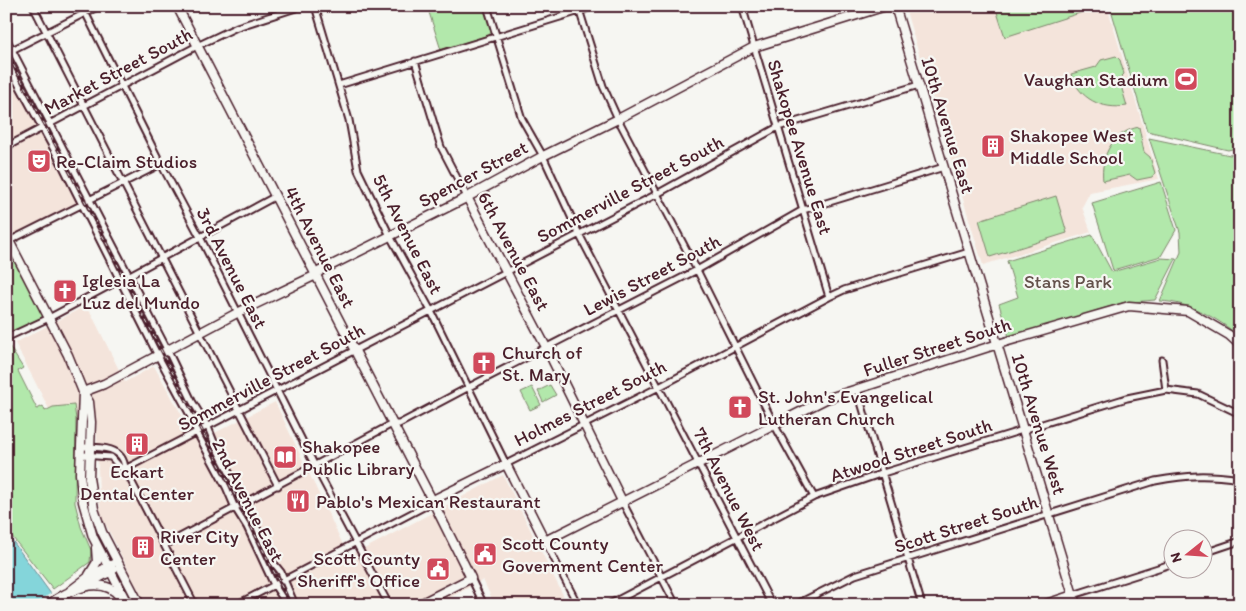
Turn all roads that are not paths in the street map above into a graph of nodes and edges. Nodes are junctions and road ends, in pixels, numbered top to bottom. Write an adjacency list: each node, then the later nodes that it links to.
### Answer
1 (33, 6): 14 (street)
2 (82, 6): 13 (street, 3rd Avenue East)
3 (99, 6): 13 (street)
4 (177, 6): 17 (street, 4th Avenue East)
5 (302, 6): 17 (street, Market Street South)
6 (315, 6): 23 (street, 5th Avenue East)
7 (488, 6): 15 (street, 7th Avenue West)
8 (596, 6): 12 (street)
9 (742, 6): 18 (street, Shakopee Avenue East)
10 (886, 6): 18 (street, Spencer Street)
11 (895, 6): 24 (street, 10th Avenue East)
12 (579, 9): 15 (street); 27 (street)
13 (86, 13): 14 (street); 25 (street, 3rd Avenue East)
14 (47, 32): 19 (street); 26 (street)
15 (496, 36): 22 (street); 32 (street, 7th Avenue West)
16 (6, 38): 19 (street, 2nd Avenue East)
17 (197, 46): 25 (street, Market Street South); 37 (street, 4th Avenue East)
18 (754, 47): 27 (street, Spencer Street); 29 (street, Shakopee Avenue East)
19 (12, 49): 20 (street); 28 (street, 2nd Avenue East)
20 (6, 53)
21 (6, 61): 30 (street, 2nd Avenue East)
22 (415, 61): 23 (street); 38 (street, 6th Avenue East)
23 (338, 85): 43 (street, 5th Avenue East)
24 (919, 86): 29 (street, Sommerville Street South); 34 (street, 10th Avenue East)
25 (122, 87): 26 (street, Market Street South); 33 (street, 3rd Avenue East)
26 (84, 106): 28 (street, Market Street South); 35 (street)
27 (618, 119): 32 (street, Spencer Street); 36 (street)
28 (51, 123): 30 (street, Market Street South); 39 (street, 2nd Avenue East)
29 (778, 127): 36 (street, Sommerville Street South); 41 (street, Shakopee Avenue East)
30 (42, 128): 31 (street, Market Street South); 40 (street, 2nd Avenue East)
31 (6, 147)
32 (543, 156): 38 (street, Spencer Street); 42 (street, 7th Avenue West)
33 (161, 164): 35 (street); 44 (street, 3rd Avenue East)
34 (944, 167): 41 (street, Lewis Street South); 46 (street, 10th Avenue East)
35 (124, 182): 39 (street); 47 (street)
36 (657, 194): 42 (street, Sommerville Street South); 48 (street)
37 (276, 196): 44 (street); 50 (street, 4th Avenue East)
38 (467, 197): 43 (street, Spencer Street); 49 (street, 6th Avenue East)
39 (89, 200): 51 (street, 2nd Avenue East)
40 (81, 204): 45 (street); 52 (street, 2nd Avenue East)
41 (803, 210): 48 (street, Lewis Street South); 53 (street, Shakopee Avenue East)
42 (580, 234): 49 (street, Sommerville Street South); 54 (street, 7th Avenue West)
43 (390, 236): 50 (street, Spencer Street); 55 (street, 5th Avenue East)
44 (200, 237): 47 (street); 56 (street, 3rd Avenue East)
45 (7, 239): 57 (street)
46 (970, 252): 53 (street, Holmes Street South); 60 (street, 10th Avenue West)
47 (161, 258): 51 (street); 58 (street)
48 (697, 270): 54 (street, Lewis Street South); 62 (street)
49 (506, 271): 55 (street, Sommerville Street South); 63 (street, 6th Avenue East)
50 (316, 275): 56 (street, Spencer Street); 64 (street, 4th Avenue East)
51 (128, 276): 65 (street, 2nd Avenue East)
52 (120, 280): 57 (street); 66 (street, 2nd Avenue East)
53 (829, 296): 62 (street, Holmes Street South)
54 (620, 310): 63 (street, Lewis Street South); 69 (street, 7th Avenue West)
55 (431, 311): 64 (street, Sommerville Street South); 68 (street, 5th Avenue East)
56 (237, 313): 58 (street, Spencer Street); 71 (street, 3rd Avenue East)
57 (49, 318): 59 (street); 73 (street)
58 (200, 333): 65 (street, Spencer Street); 74 (street)
59 (6, 338)
60 (998, 344): 61 (street, Fuller Street South); 70 (street, Fuller Street South); 80 (street, 10th Avenue West)
61 (1240, 344)
62 (734, 346): 69 (street, Holmes Street South); 78 (street)
63 (546, 347): 68 (street, Lewis Street South); 77 (street, 6th Avenue East)
64 (355, 349): 71 (street, Sommerville Street South); 76 (street, 4th Avenue East)
65 (168, 351): 66 (street, Spencer Street); 79 (street, 2nd Avenue East)
66 (158, 356): 73 (street, Spencer Street); 81 (street, 2nd Avenue East)
67 (1162, 360): 72 (street)
68 (468, 387): 76 (street, Lewis Street South); 85 (street, 5th Avenue East)
69 (659, 387): 77 (street, Holmes Street South); 84 (street, 7th Avenue West)
70 (857, 389): 78 (street, Fuller Street South); 88 (street)
71 (278, 390): 74 (street, Sommerville Street South); 86 (street, 3rd Avenue East)
72 (1166, 390): 75 (street, Atwood Street South); 80 (street, Atwood Street South)
73 (83, 392): 82 (street); 83 (street)
74 (239, 410): 79 (street, Sommerville Street South); 90 (street)
75 (1240, 414)
76 (392, 424): 86 (street, Lewis Street South); 92 (street, 4th Avenue East)
77 (583, 424): 85 (street, Holmes Street South); 94 (street, 6th Avenue East)
78 (774, 424): 84 (street, Fuller Street South); 91 (street)
79 (208, 427): 81 (street, Sommerville Street South); 93 (street, 2nd Avenue East)
80 (1024, 429): 88 (street, Atwood Street South); 96 (street, 10th Avenue West)
81 (197, 433): 87 (street, Sommerville Street South); 95 (street, 2nd Avenue East)
82 (82, 451): 83 (street); 97 (street)
83 (91, 451): 87 (street); 105 (street)
84 (700, 463): 94 (street, Fuller Street South); 98 (street, 7th Avenue West)
85 (506, 464): 92 (street, Holmes Street South); 99 (street)
86 (316, 466): 90 (street, Lewis Street South); 100 (street, 3rd Avenue East)
87 (125, 469): 102 (street)
88 (883, 473): 91 (street, Atwood Street South); 104 (street)
89 (1240, 478): 96 (street, Scott Street South)
90 (278, 486): 93 (street, Lewis Street South)
91 (814, 497): 98 (street, Atwood Street South)
92 (433, 502): 100 (street, Holmes Street South); 111 (street, 4th Avenue East)
93 (245, 503): 95 (street, Lewis Street South); 112 (street, 2nd Avenue East)
94 (623, 503): 99 (street, Fuller Street South); 109 (street)
95 (235, 508): 102 (street, Lewis Street South); 113 (street, 2nd Avenue East)
96 (1049, 513): 104 (street, Scott Street South); 115 (street, 10th Avenue West)
97 (93, 537): 107 (street); 110 (street)
98 (738, 538): 109 (street, Atwood Street South); 129 (street, 7th Avenue West)
99 (545, 541): 126 (street)
100 (357, 542): 112 (street, Holmes Street South); 123 (street, 3rd Avenue East)
101 (1240, 542): 103 (street)
102 (165, 546): 119 (street)
103 (1214, 550)
104 (909, 558): 130 (street, Scott Street South); 131 (street)
105 (118, 565): 107 (street); 118 (street)
106 (1164, 566): 115 (street)
107 (109, 569): 108 (street); 117 (street)
108 (101, 573): 110 (street); 114 (street)
109 (662, 576): 127 (street, Atwood Street South); 128 (street)
110 (87, 578): 114 (street)
111 (470, 578): 124 (street); 125 (street)
112 (284, 579): 113 (street, Holmes Street South); 122 (street, 2nd Avenue East)
113 (274, 584): 120 (street, Holmes Street South); 121 (street, 2nd Avenue East)
114 (74, 590): 116 (street); 117 (street)
115 (1073, 595): 132 (street); 133 (street, 10th Avenue West)
116 (48, 605)
117 (127, 605)
118 (140, 605)
119 (195, 605)
120 (236, 605)
121 (286, 605)
122 (295, 605)
123 (389, 605)
124 (418, 605)
125 (484, 605)
126 (578, 605)
127 (608, 605)
128 (676, 605)
129 (772, 605)
130 (795, 605)
131 (922, 605)
132 (1043, 605)
133 (1076, 605)

